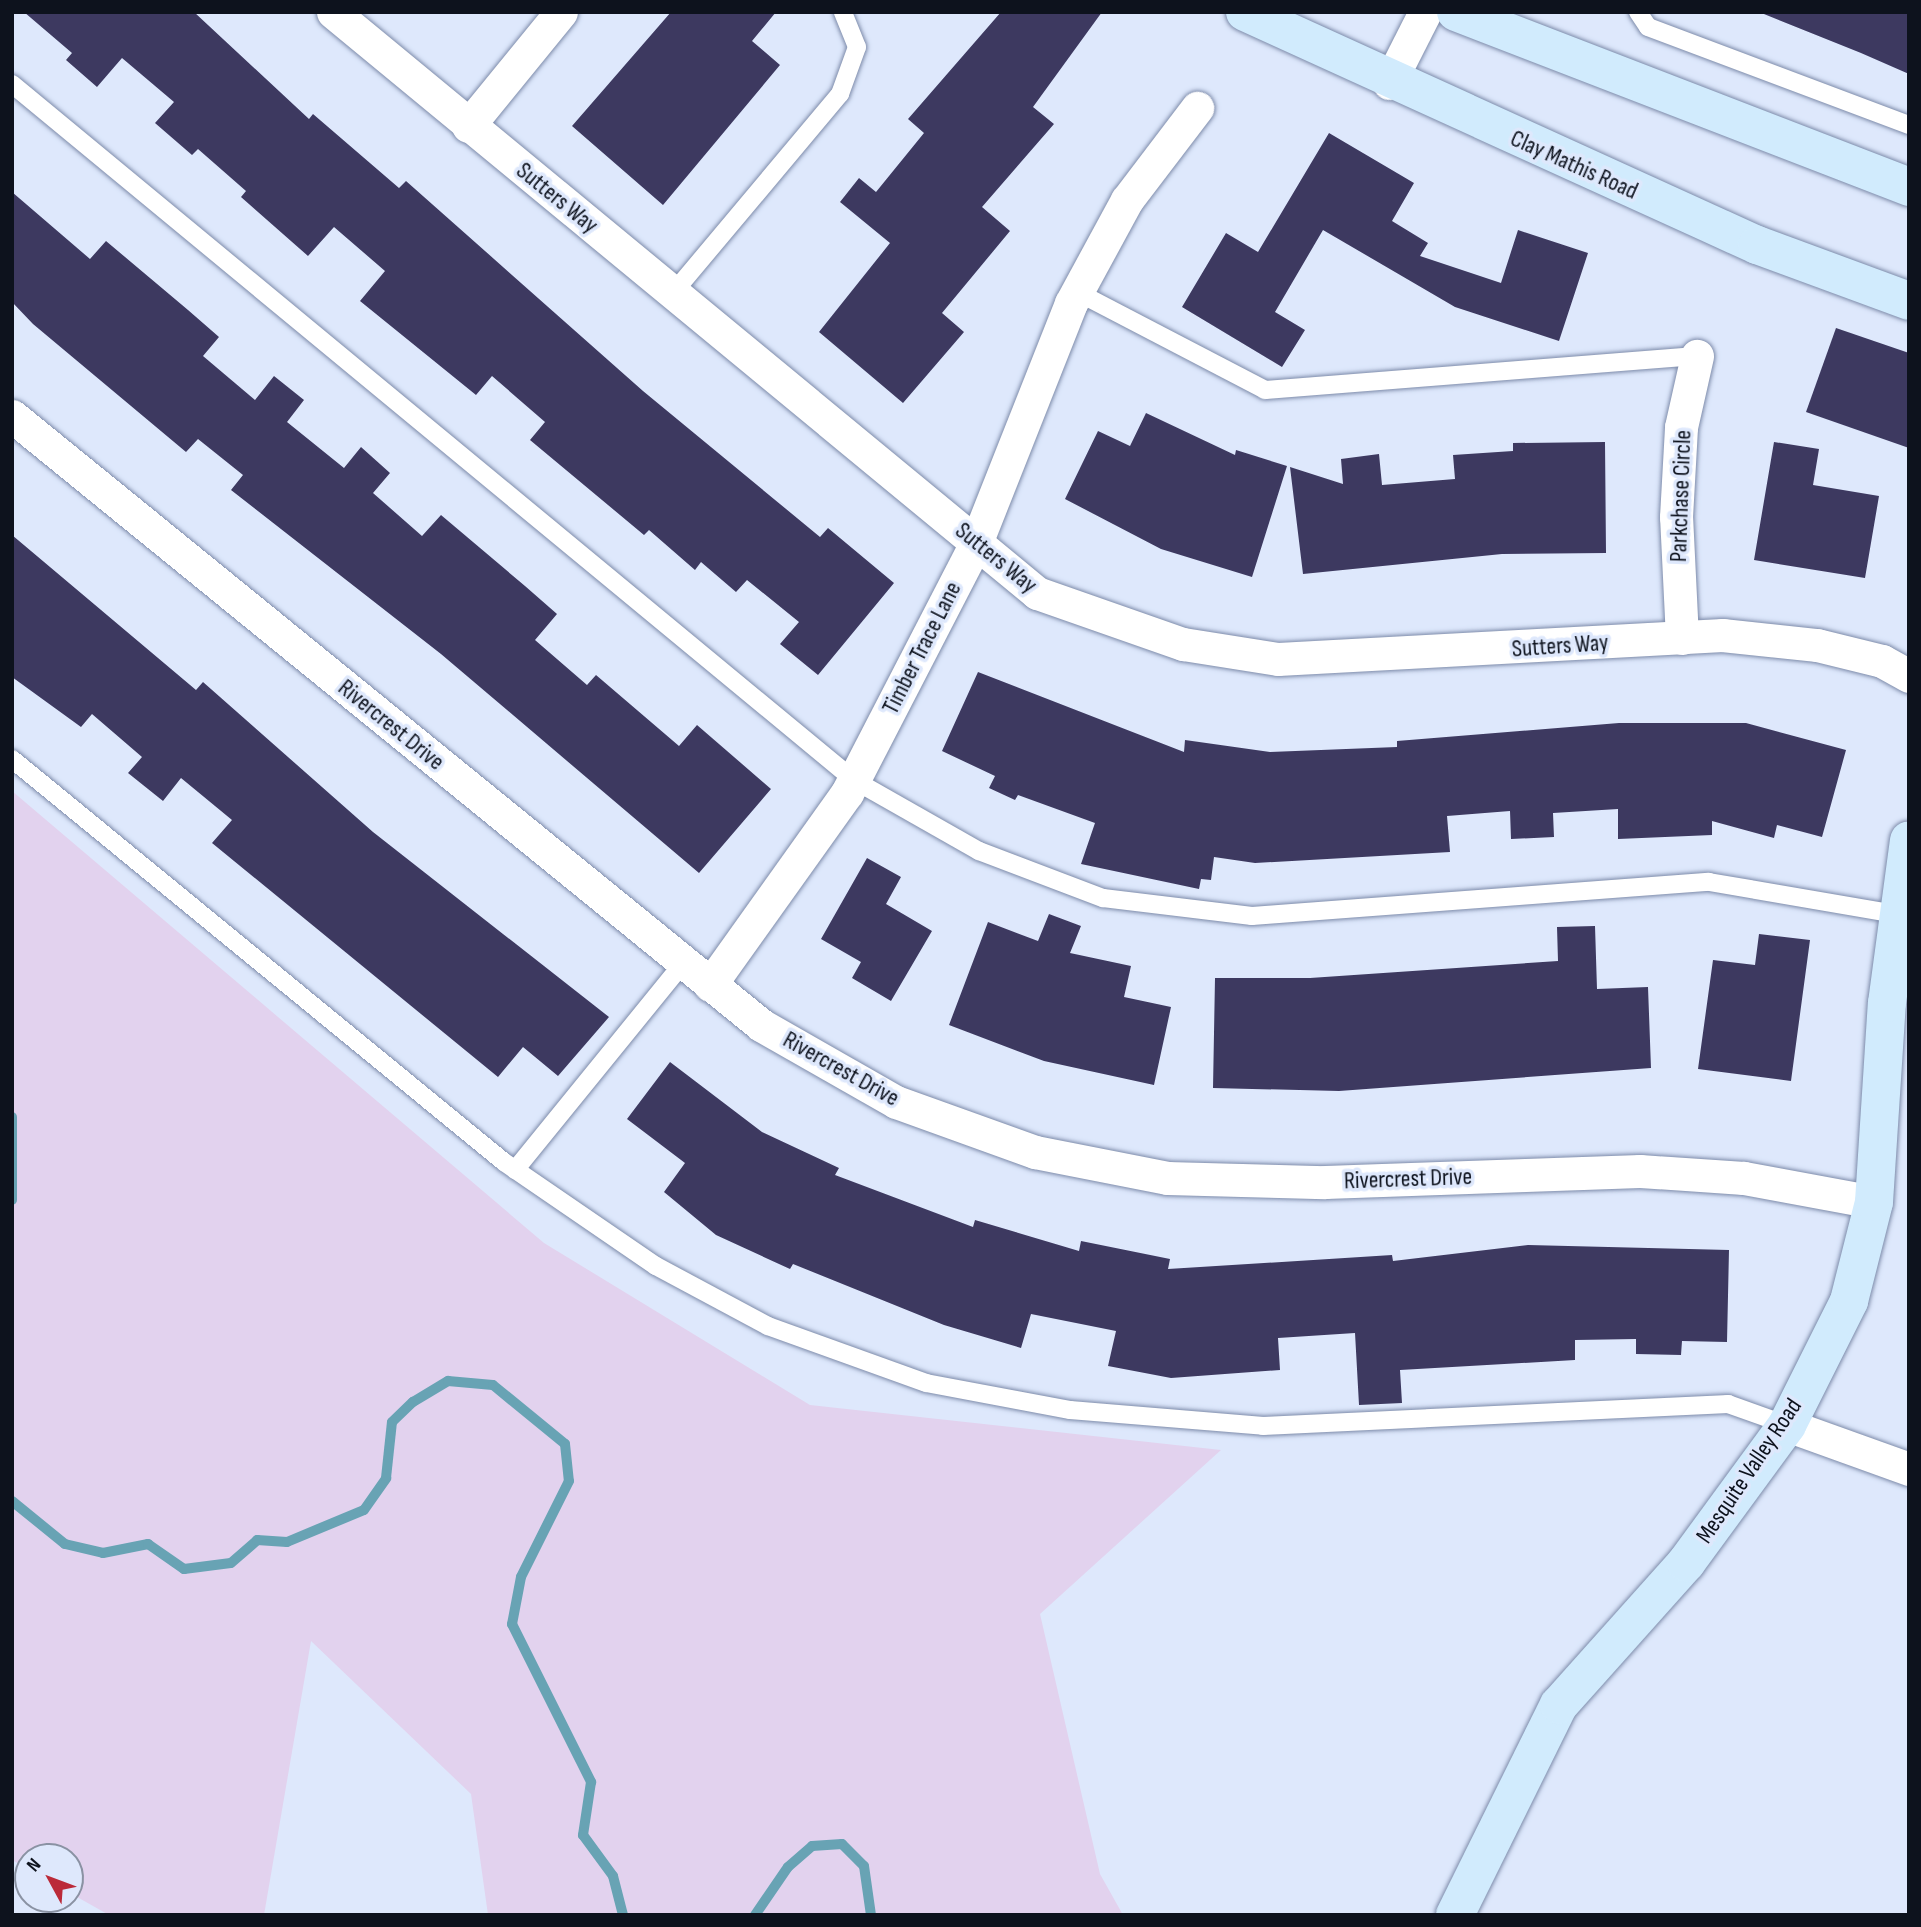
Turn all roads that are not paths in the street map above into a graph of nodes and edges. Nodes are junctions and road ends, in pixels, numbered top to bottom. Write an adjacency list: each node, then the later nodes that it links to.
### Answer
1 (332, 12): 11 (street, Sutters Way)
2 (561, 12): 11 (street)
3 (843, 12): 15 (lane)
4 (1245, 12): 8 (main road, Clay Mathis Road)
5 (1425, 12): 8 (street)
6 (1456, 12): 13 (main road)
7 (1638, 12): 12 (lane)
8 (1389, 83): 16 (main road, Clay Mathis Road)
9 (12, 85): 23 (lane)
10 (1197, 108): 14 (street, Timber Trace Lane)
11 (468, 125): 15 (street, Sutters Way)
12 (1909, 125)
13 (1909, 187)
14 (1077, 292): 17 (lane); 19 (street, Timber Trace Lane)
15 (673, 293): 19 (street, Sutters Way)
16 (1909, 301)
17 (1697, 356): 20 (street, Parkchase Circle)
18 (12, 416): 26 (street, Rivercrest Drive)
19 (976, 543): 20 (street, Sutters Way); 23 (street, Timber Trace Lane)
20 (1682, 638): 21 (street, Sutters Way)
21 (1909, 676)
22 (12, 759): 28 (lane)
23 (854, 780): 25 (lane); 27 (street, Timber Trace Lane)
24 (1909, 840): 25 (main road, Mesquite Valley Road)
25 (1896, 914): 29 (main road, Mesquite Valley Road)
26 (683, 963): 27 (street, Rivercrest Drive); 28 (lane)
27 (710, 985): 29 (street, Rivercrest Drive)
28 (516, 1170): 30 (lane)
29 (1874, 1202): 30 (main road, Mesquite Valley Road)
30 (1787, 1424): 31 (street); 32 (main road, Mesquite Valley Road)
31 (1909, 1469)
32 (1455, 1915)

